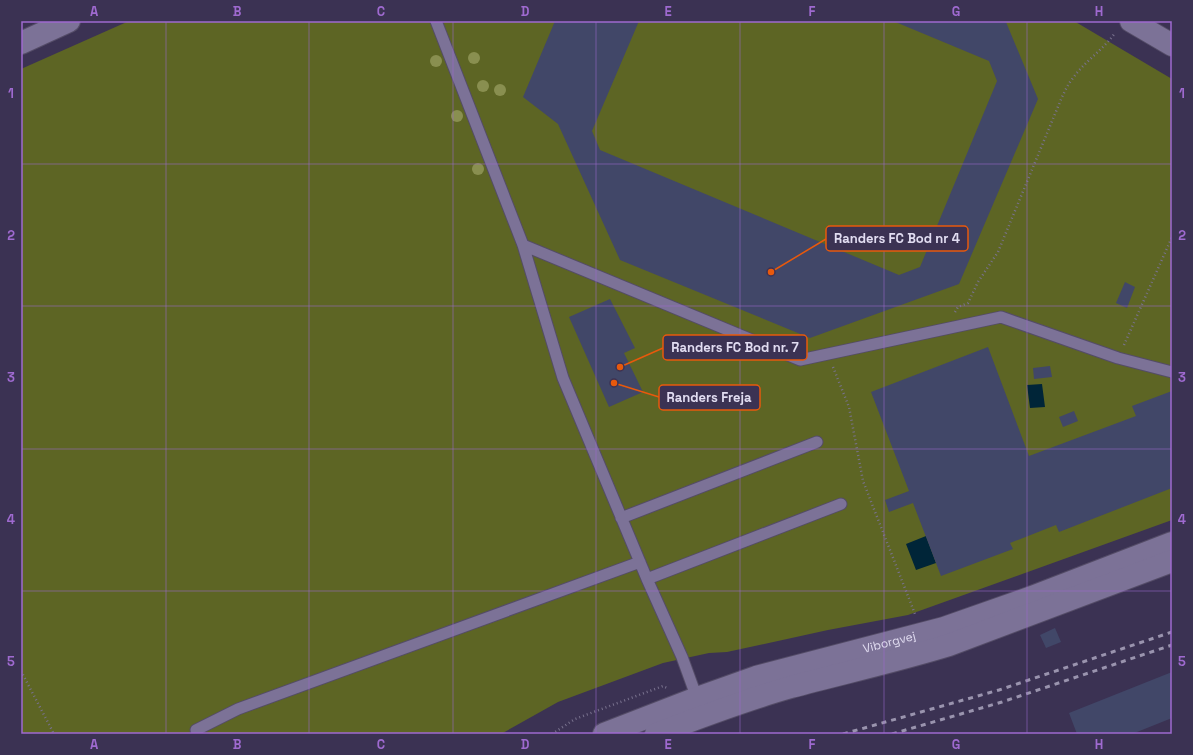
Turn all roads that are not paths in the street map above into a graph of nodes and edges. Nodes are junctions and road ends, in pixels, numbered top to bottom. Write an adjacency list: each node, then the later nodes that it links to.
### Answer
1 (69, 21): 4 (street)
2 (436, 21): 6 (lane)
3 (1123, 27): 5 (street)
4 (21, 43)
5 (1172, 45)
6 (523, 245): 7 (lane); 10 (lane)
7 (1172, 372)
8 (817, 442): 10 (lane)
9 (841, 504): 14 (lane)
10 (622, 518): 13 (lane)
11 (1172, 543): 15 (street, Viborgvej)
12 (1172, 560): 15 (street, Viborgvej)
13 (640, 562): 14 (lane); 16 (lane)
14 (647, 579): 15 (lane)
15 (701, 707): 17 (street, Viborgvej); 18 (street, Viborgvej)
16 (196, 730)
17 (604, 734)
18 (656, 734)

